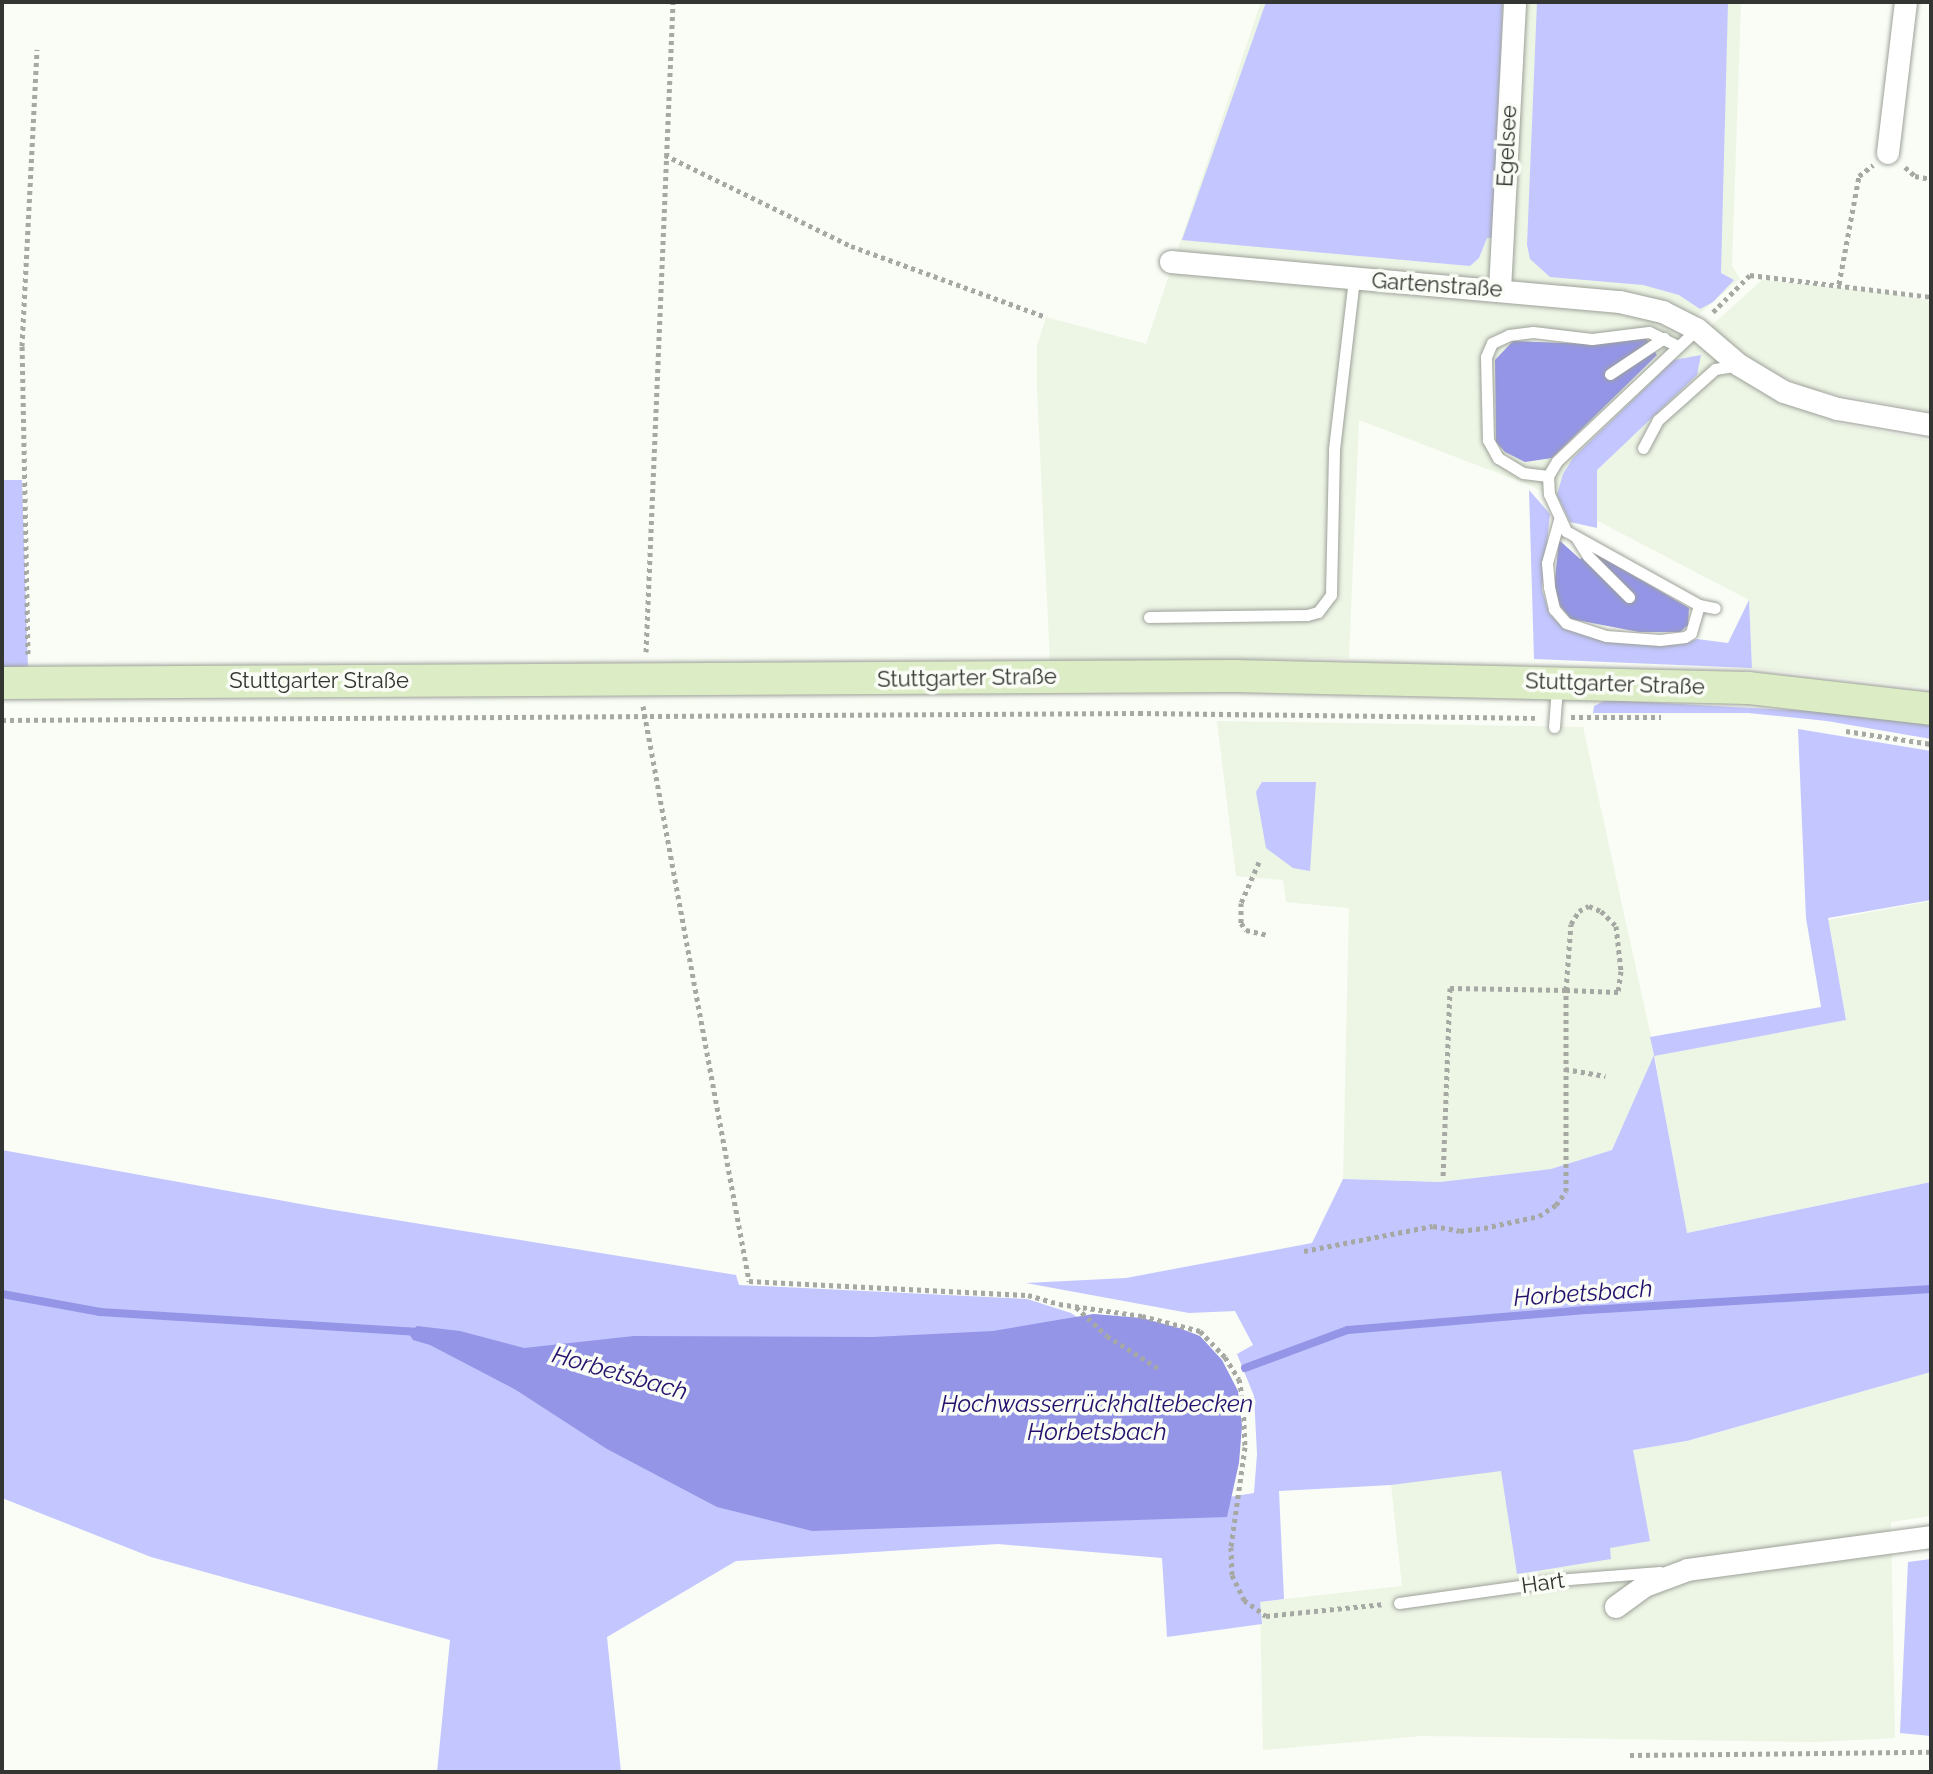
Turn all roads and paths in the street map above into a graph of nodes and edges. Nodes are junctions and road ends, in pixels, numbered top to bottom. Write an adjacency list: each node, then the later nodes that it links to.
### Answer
1 (673, 2): 6 (path)
2 (1515, 2): 10 (street, Egelsee)
3 (1906, 2): 5 (street)
4 (37, 49): 28 (path)
5 (1888, 153): 9 (path)
6 (665, 155): 12 (path); 27 (path)
7 (1171, 262): 8 (street, Gartenstraße)
8 (1354, 279): 10 (street, Gartenstraße); 26 (lane)
9 (1839, 284): 11 (path); 13 (path)
10 (1500, 290): 13 (street, Gartenstraße)
11 (1931, 297)
12 (1046, 317)
13 (1697, 329): 15 (lane); 16 (street, Gartenstraße)
14 (1664, 338): 15 (lane); 17 (lane); 20 (lane)
15 (1678, 346): 20 (lane)
16 (1739, 365): 18 (street, Gartenstraße); 19 (lane)
17 (1610, 374)
18 (1931, 425)
19 (1643, 448)
20 (1548, 476): 21 (lane)
21 (1559, 520): 22 (lane); 24 (lane)
22 (1575, 537): 23 (lane); 24 (lane)
23 (1629, 597)
24 (1699, 605): 25 (lane)
25 (1715, 608)
26 (1149, 617)
27 (643, 682): 28 (street, Stuttgarter Straße); 29 (street, Stuttgarter Straße)
28 (16, 683)
29 (1557, 683): 30 (street, Stuttgarter Straße); 34 (lane)
30 (1931, 709)
31 (642, 717): 33 (path); 34 (path); 44 (path)
32 (1664, 717): 34 (path)
33 (2, 720)
34 (1555, 722)
35 (1834, 729): 36 (path)
36 (1931, 744)
37 (1259, 862): 38 (path)
38 (1268, 935)
39 (1566, 990): 39 (path); 40 (path); 42 (path)
40 (1565, 1069): 41 (path); 43 (path)
41 (1605, 1076)
42 (1443, 1178)
43 (1304, 1251)
44 (1075, 1306): 45 (path); 48 (path)
45 (1158, 1368)
46 (1931, 1537): 47 (street, Hart)
47 (1688, 1570): 48 (lane, Hart); 49 (street, Hart)
48 (1399, 1603)
49 (1616, 1607)
50 (1931, 1752): 51 (path)
51 (1630, 1755)

